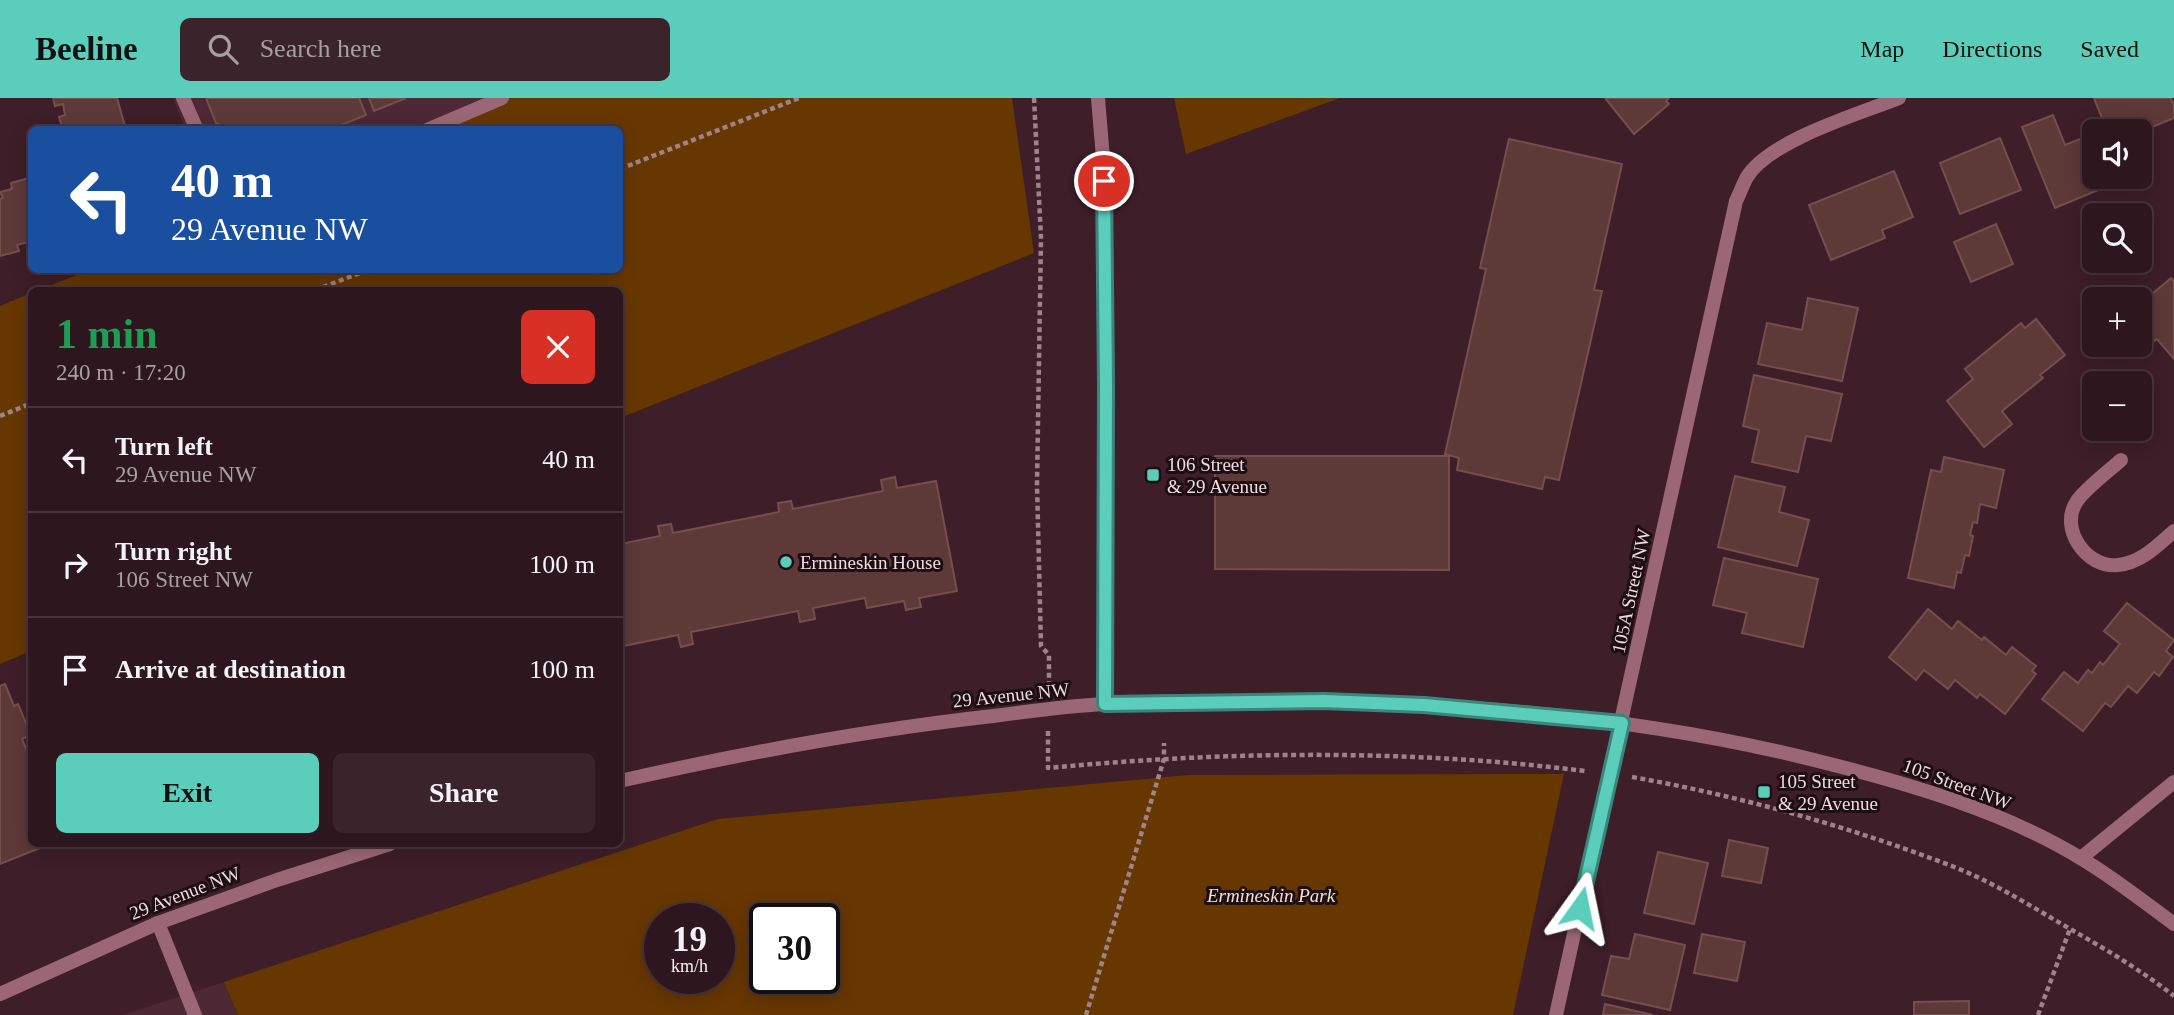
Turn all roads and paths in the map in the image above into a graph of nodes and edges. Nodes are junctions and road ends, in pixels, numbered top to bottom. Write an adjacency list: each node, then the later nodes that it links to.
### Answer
1 (183, 98): 7 (street)
2 (502, 98): 8 (street)
3 (799, 98): 9 (path)
4 (1034, 98): 16 (path)
5 (1098, 98): 17 (street)
6 (1899, 98): 18 (street, 105A Street NW)
7 (195, 126)
8 (436, 126)
9 (623, 168)
10 (360, 273): 11 (path)
11 (323, 287)
12 (28, 405): 13 (path)
13 (0, 416)
14 (2121, 460): 15 (street)
15 (2174, 531)
16 (1049, 655)
17 (1105, 704): 18 (street, 29 Avenue NW); 24 (street, 29 Avenue NW)
18 (1622, 723): 27 (street, 105 Street NW); 35 (street, 105A Street NW)
19 (1164, 743): 21 (path)
20 (1048, 750): 21 (path)
21 (1164, 759): 22 (path); 34 (path)
22 (1564, 768)
23 (1636, 778): 30 (path)
24 (623, 780)
25 (2174, 782): 27 (street)
26 (380, 847): 28 (street, 29 Avenue NW)
27 (2081, 858): 29 (street, 105 Street NW)
28 (158, 923): 31 (street, 29 Avenue NW); 33 (street)
29 (2174, 924)
30 (2070, 929): 32 (path); 36 (path)
31 (0, 994)
32 (2174, 996)
33 (195, 1015)
34 (1086, 1015)
35 (1556, 1015)
36 (2038, 1015)

